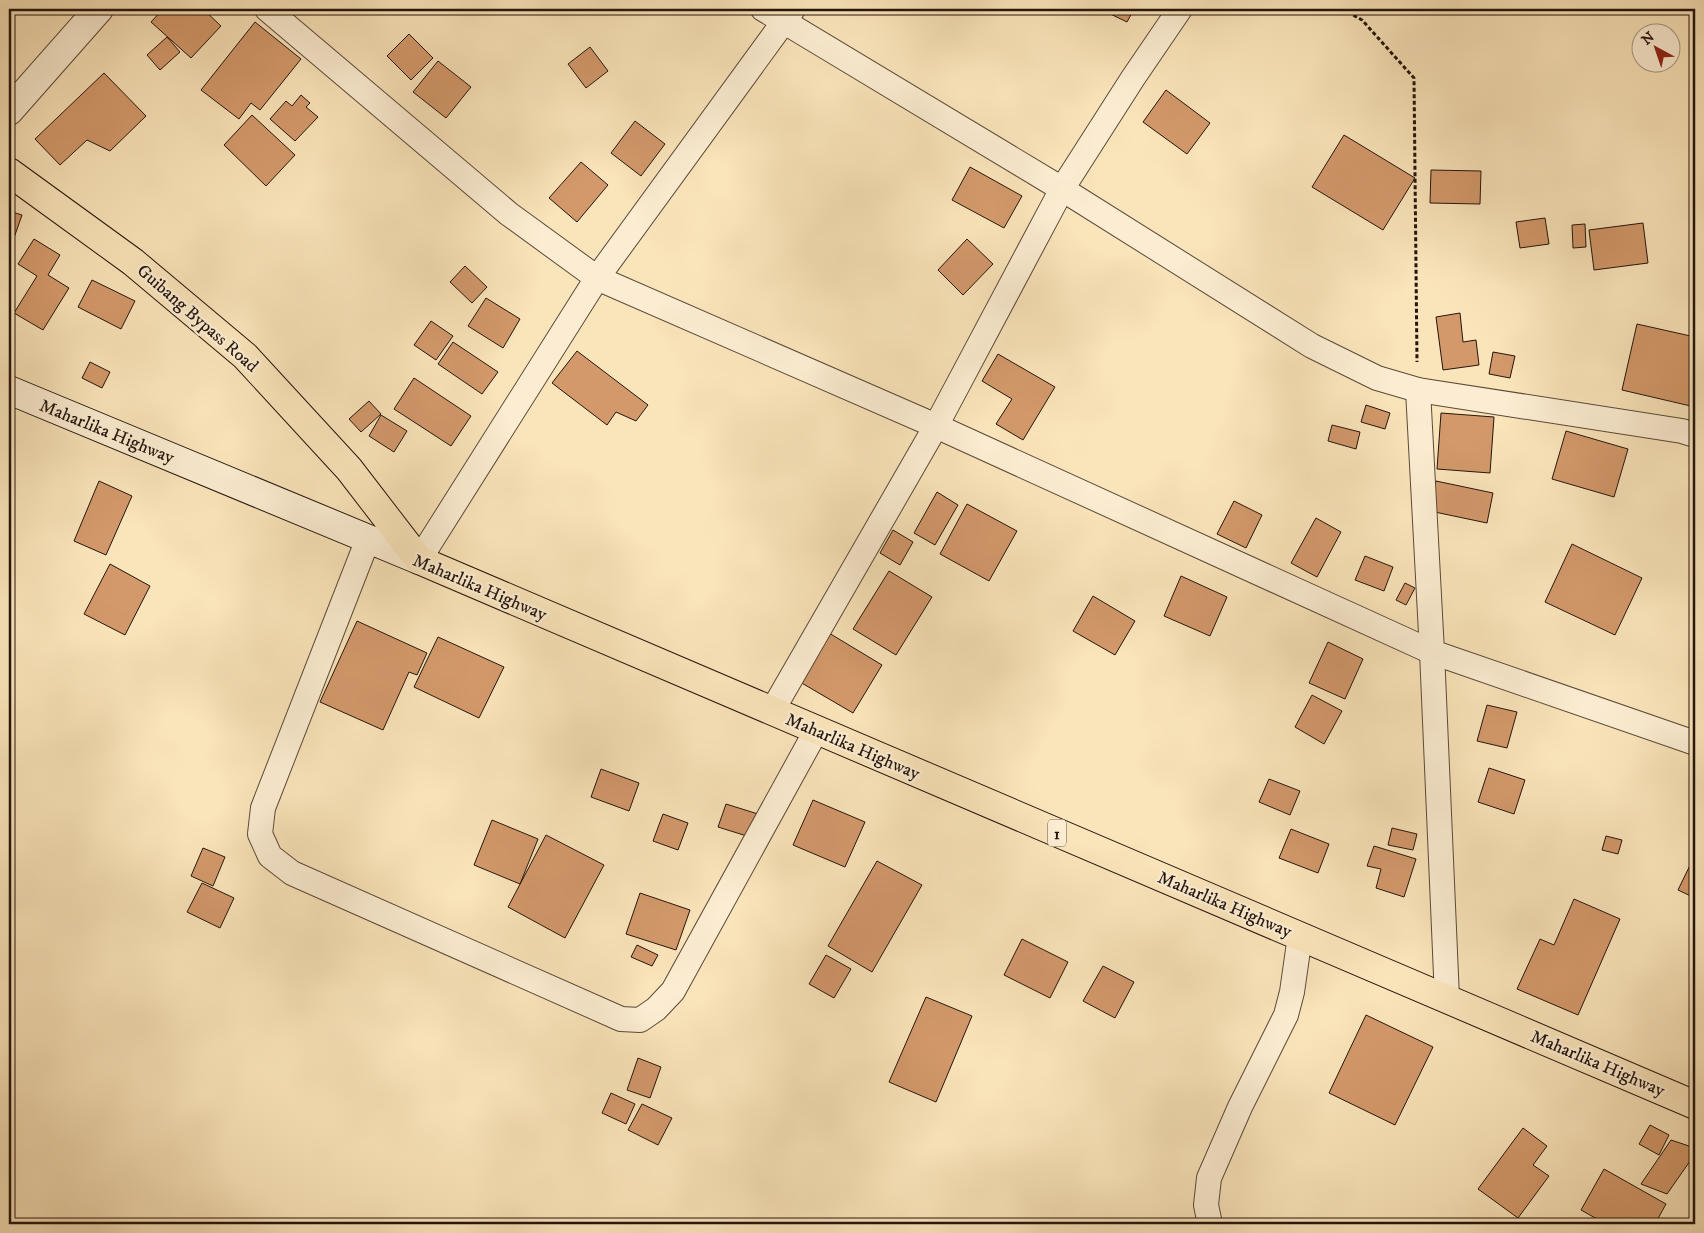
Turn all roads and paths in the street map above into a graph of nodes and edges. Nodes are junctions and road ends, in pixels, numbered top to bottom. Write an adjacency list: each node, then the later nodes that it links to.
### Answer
1 (99, 9): 7 (main road)
2 (267, 9): 10 (street)
3 (763, 9): 6 (street)
4 (1180, 9): 9 (street)
5 (1342, 9): 12 (path)
6 (789, 16): 9 (street); 10 (street)
7 (9, 111)
8 (9, 172): 16 (highway, Guibang Bypass Road)
9 (1062, 189): 12 (street); 13 (street)
10 (597, 278): 13 (street); 16 (street)
11 (9, 390): 15 (main road, Maharlika Highway / 1)
12 (1418, 390): 14 (street); 17 (street)
13 (936, 426): 17 (street); 18 (street)
14 (1695, 435)
15 (368, 539): 16 (main road, Maharlika Highway / 1); 19 (street)
16 (419, 560): 18 (highway, Maharlika Highway / 1)
17 (1432, 652): 20 (street); 22 (street)
18 (772, 712): 19 (highway, Maharlika Highway / 1)
19 (816, 731): 21 (highway, Maharlika Highway / 1)
20 (1695, 743)
21 (1300, 936): 22 (highway, Maharlika Highway / 1); 24 (street)
22 (1447, 998): 23 (highway, Maharlika Highway / 1)
23 (1695, 1105)
24 (1210, 1224)

